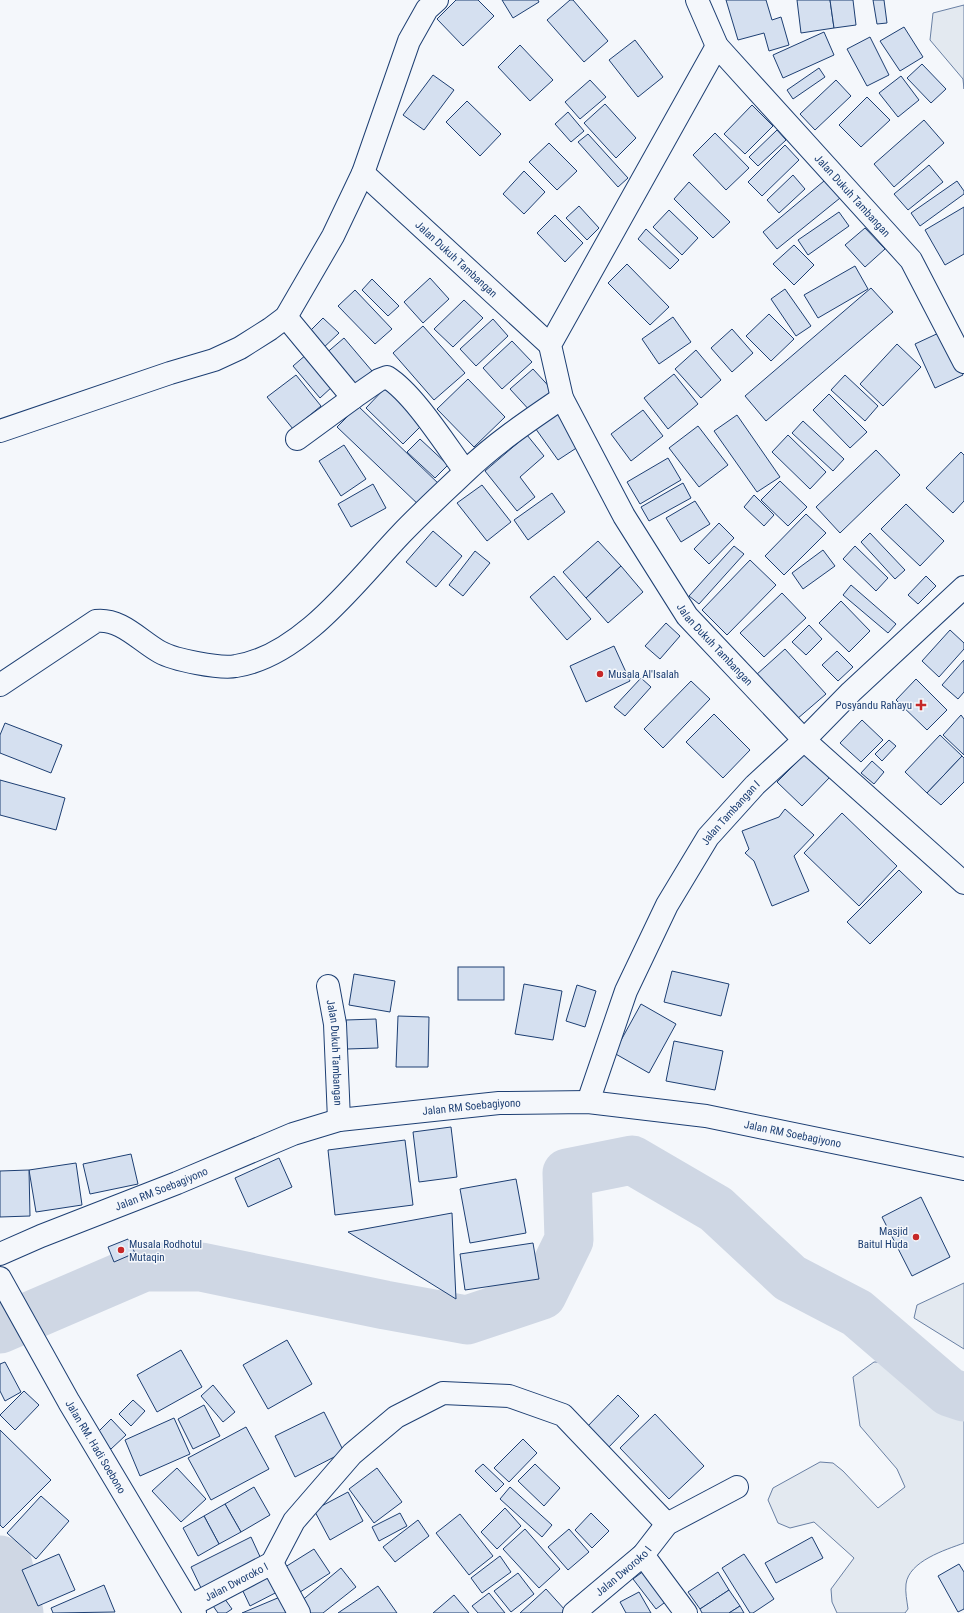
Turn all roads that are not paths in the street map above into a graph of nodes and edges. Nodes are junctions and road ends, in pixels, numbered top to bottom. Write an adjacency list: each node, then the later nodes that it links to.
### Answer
1 (437, 0): 4 (street)
2 (697, 0): 3 (street, Jalan Dukuh Tambangan)
3 (717, 46): 6 (street); 7 (street, Jalan Dukuh Tambangan)
4 (363, 173): 5 (street); 6 (street, Jalan Dukuh Tambangan)
5 (286, 317): 8 (street); 10 (street)
6 (550, 346): 9 (street, Jalan Dukuh Tambangan)
7 (964, 362)
8 (353, 398): 11 (street); 12 (street)
9 (562, 398): 12 (street); 15 (street, Jalan Dukuh Tambangan)
10 (0, 431)
11 (297, 438)
12 (465, 471): 14 (street)
13 (964, 587): 15 (street, Jalan Tambangan I)
14 (0, 685)
15 (804, 740): 16 (street, Jalan Dukuh Tambangan); 18 (street, Jalan Tambangan I)
16 (964, 883)
17 (328, 986): 19 (street, Jalan Dukuh Tambangan)
18 (588, 1102): 19 (street, Jalan RM Soebagiyono); 20 (street, Jalan RM Soebagiyono)
19 (339, 1120): 21 (street, Jalan RM Soebagiyono)
20 (964, 1169)
21 (0, 1254)
22 (0, 1278): 27 (street, Jalan RM. Hadi Soebono)
23 (737, 1487): 24 (street)
24 (667, 1524): 25 (street, Jalan Dworoko I); 26 (street)
25 (643, 1555): 29 (street, Jalan Dworoko I); 30 (street)
26 (272, 1563): 27 (street, Jalan Dworoko I); 28 (street, Jalan Dworoko I)
27 (194, 1609)
28 (299, 1613)
29 (574, 1613)
30 (686, 1613)

